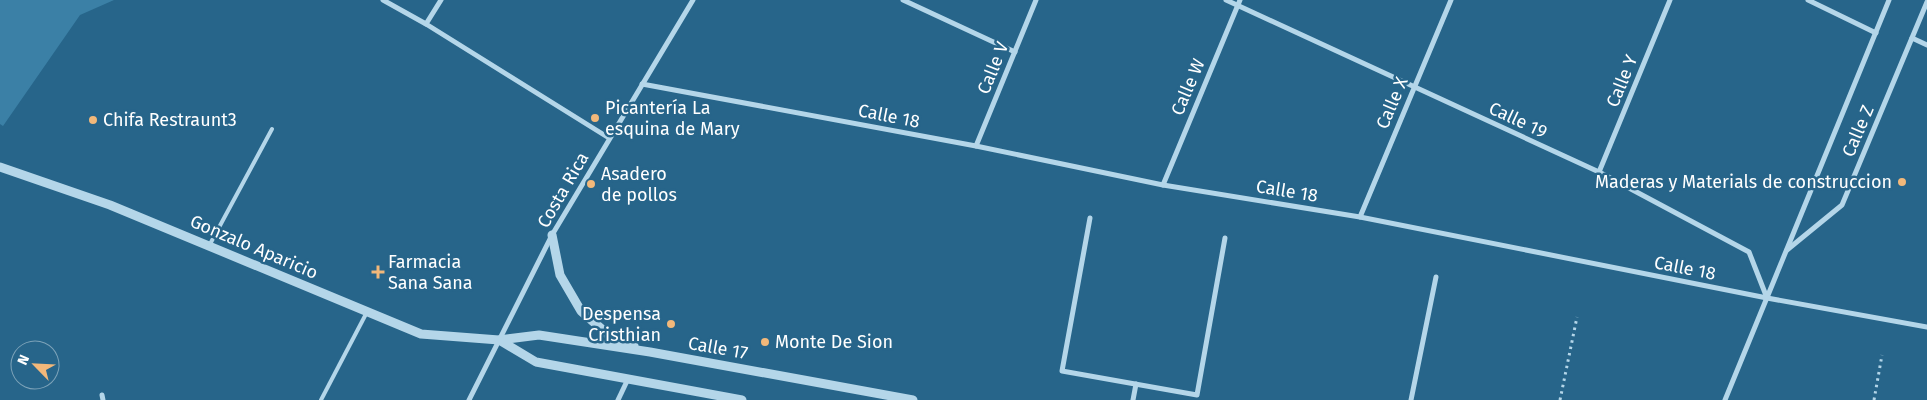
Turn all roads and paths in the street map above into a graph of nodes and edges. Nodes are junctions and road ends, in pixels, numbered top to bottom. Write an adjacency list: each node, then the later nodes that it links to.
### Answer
1 (383, 0): 13 (street)
2 (441, 0): 13 (street)
3 (693, 0): 18 (street, Costa Rica)
4 (903, 0): 17 (street)
5 (1036, 0): 17 (street, Calle V)
6 (1226, 0): 12 (street, Calle 19)
7 (1451, 0): 19 (street, Calle X)
8 (1670, 0): 24 (street, Calle Y)
9 (1808, 0): 14 (street)
10 (1889, 0): 14 (street, Calle Z)
11 (1927, 2): 15 (street, Calle Z)
12 (1238, 3): 19 (street, Calle 19); 25 (street, Calle W)
13 (426, 24): 21 (street)
14 (1876, 33): 31 (street, Calle Z)
15 (1912, 38): 16 (street); 31 (street, Calle Z)
16 (1927, 45)
17 (1014, 52): 22 (street, Calle V)
18 (642, 84): 21 (street, Costa Rica); 22 (street, Calle 18)
19 (1414, 87): 24 (street, Calle 19); 27 (street, Calle X)
20 (272, 129): 30 (lane)
21 (609, 138): 28 (street, Costa Rica)
22 (976, 146): 25 (street, Calle 18)
23 (0, 167): 30 (street, Gonzalo Aparicio)
24 (1599, 172): 33 (street, Calle 19)
25 (1163, 185): 27 (street, Calle 18)
26 (1090, 218): 41 (street)
27 (1360, 218): 33 (street, Calle 18)
28 (552, 234): 37 (street, Costa Rica); 38 (street)
29 (1225, 238): 41 (street)
30 (209, 246): 34 (street, Gonzalo Aparicio)
31 (1787, 250): 33 (street, Calle Z)
32 (1436, 277): 48 (street)
33 (1768, 298): 36 (street, Calle 18); 50 (street, Calle Z)
34 (368, 312): 37 (street, Gonzalo Aparicio); 42 (lane)
35 (1577, 317): 49 (path)
36 (1927, 327)
37 (499, 340): 38 (street, Calle 17); 40 (street); 43 (street, Costa Rica)
38 (650, 352): 46 (street, Calle 17)
39 (1882, 355): 51 (path)
40 (628, 379): 44 (street); 45 (street)
41 (1136, 384): 47 (street)
42 (321, 400)
43 (469, 400)
44 (618, 400)
45 (742, 400)
46 (913, 400)
47 (1133, 400)
48 (1411, 400)
49 (1560, 400)
50 (1725, 400)
51 (1874, 400)

